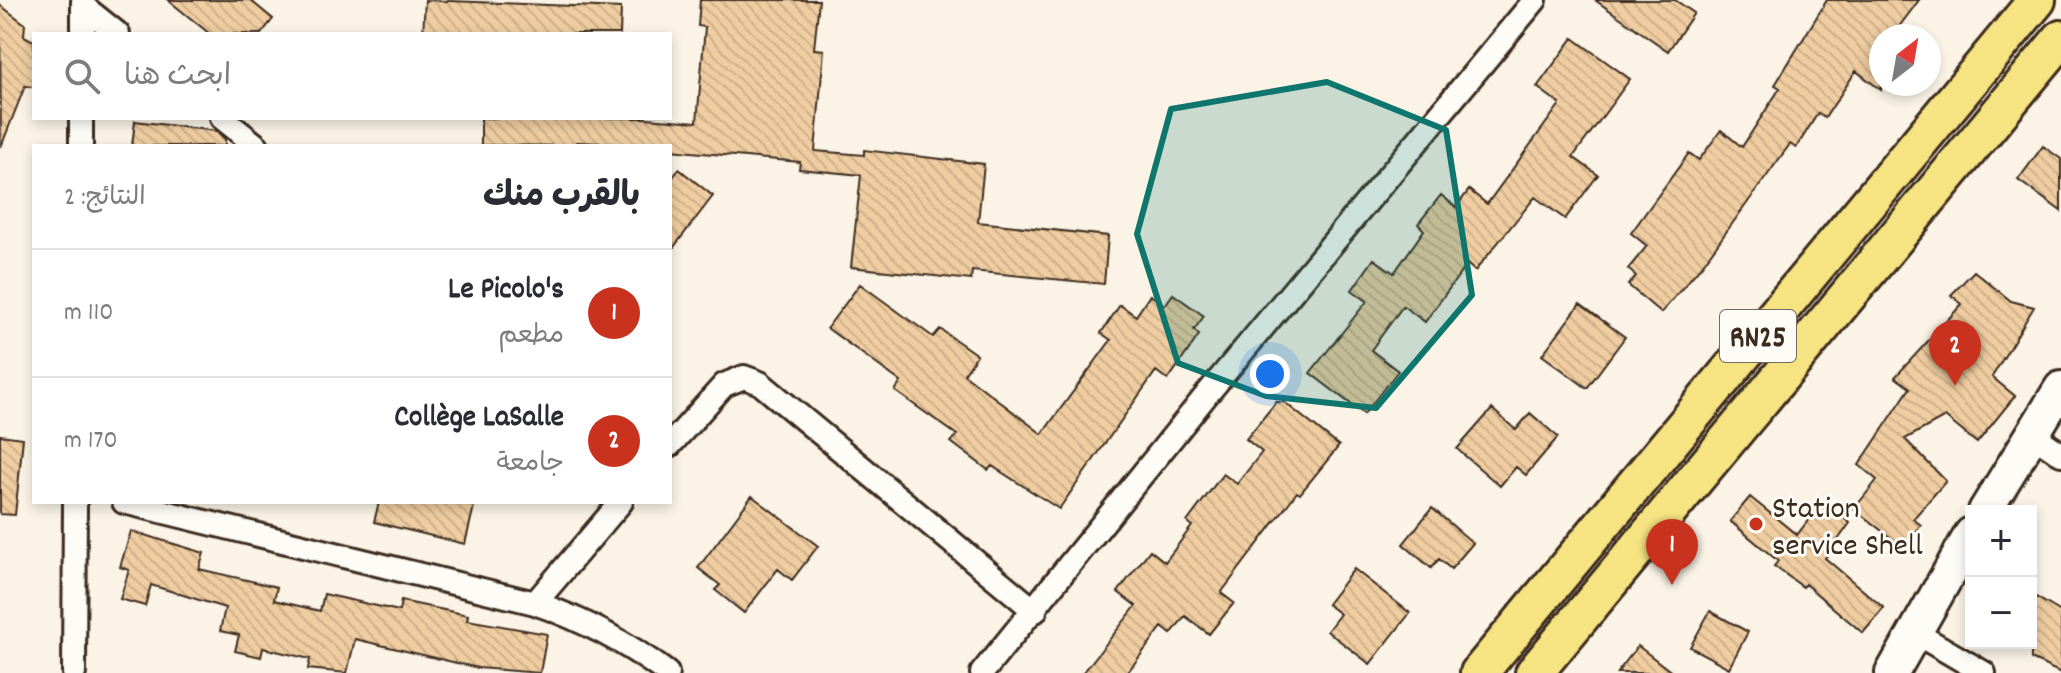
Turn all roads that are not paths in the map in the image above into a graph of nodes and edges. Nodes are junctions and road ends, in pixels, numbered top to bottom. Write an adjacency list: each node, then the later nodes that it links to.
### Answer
1 (1535, 0): 23 (street)
2 (2037, 0): 28 (main road, RN25)
3 (83, 3): 4 (street); 5 (street)
4 (83, 32)
5 (116, 32)
6 (2061, 39): 29 (main road, RN25)
7 (81, 120): 9 (street)
8 (224, 120): 10 (street)
9 (81, 144)
10 (254, 144)
11 (2061, 388): 14 (main road)
12 (2061, 416): 14 (main road)
13 (672, 443): 23 (street)
14 (2046, 444): 18 (main road); 19 (main road)
15 (75, 504): 25 (street)
16 (132, 504): 22 (street)
17 (619, 504): 22 (street)
18 (1990, 505)
19 (2007, 505)
20 (1965, 547): 24 (main road)
21 (1965, 577): 24 (main road)
22 (535, 603): 26 (street)
23 (1035, 611): 27 (street)
24 (1923, 637): 30 (main road); 31 (main road); 32 (street)
25 (74, 673)
26 (667, 673)
27 (982, 673)
28 (1479, 673)
29 (1534, 673)
30 (1892, 673)
31 (1915, 673)
32 (1984, 673)

